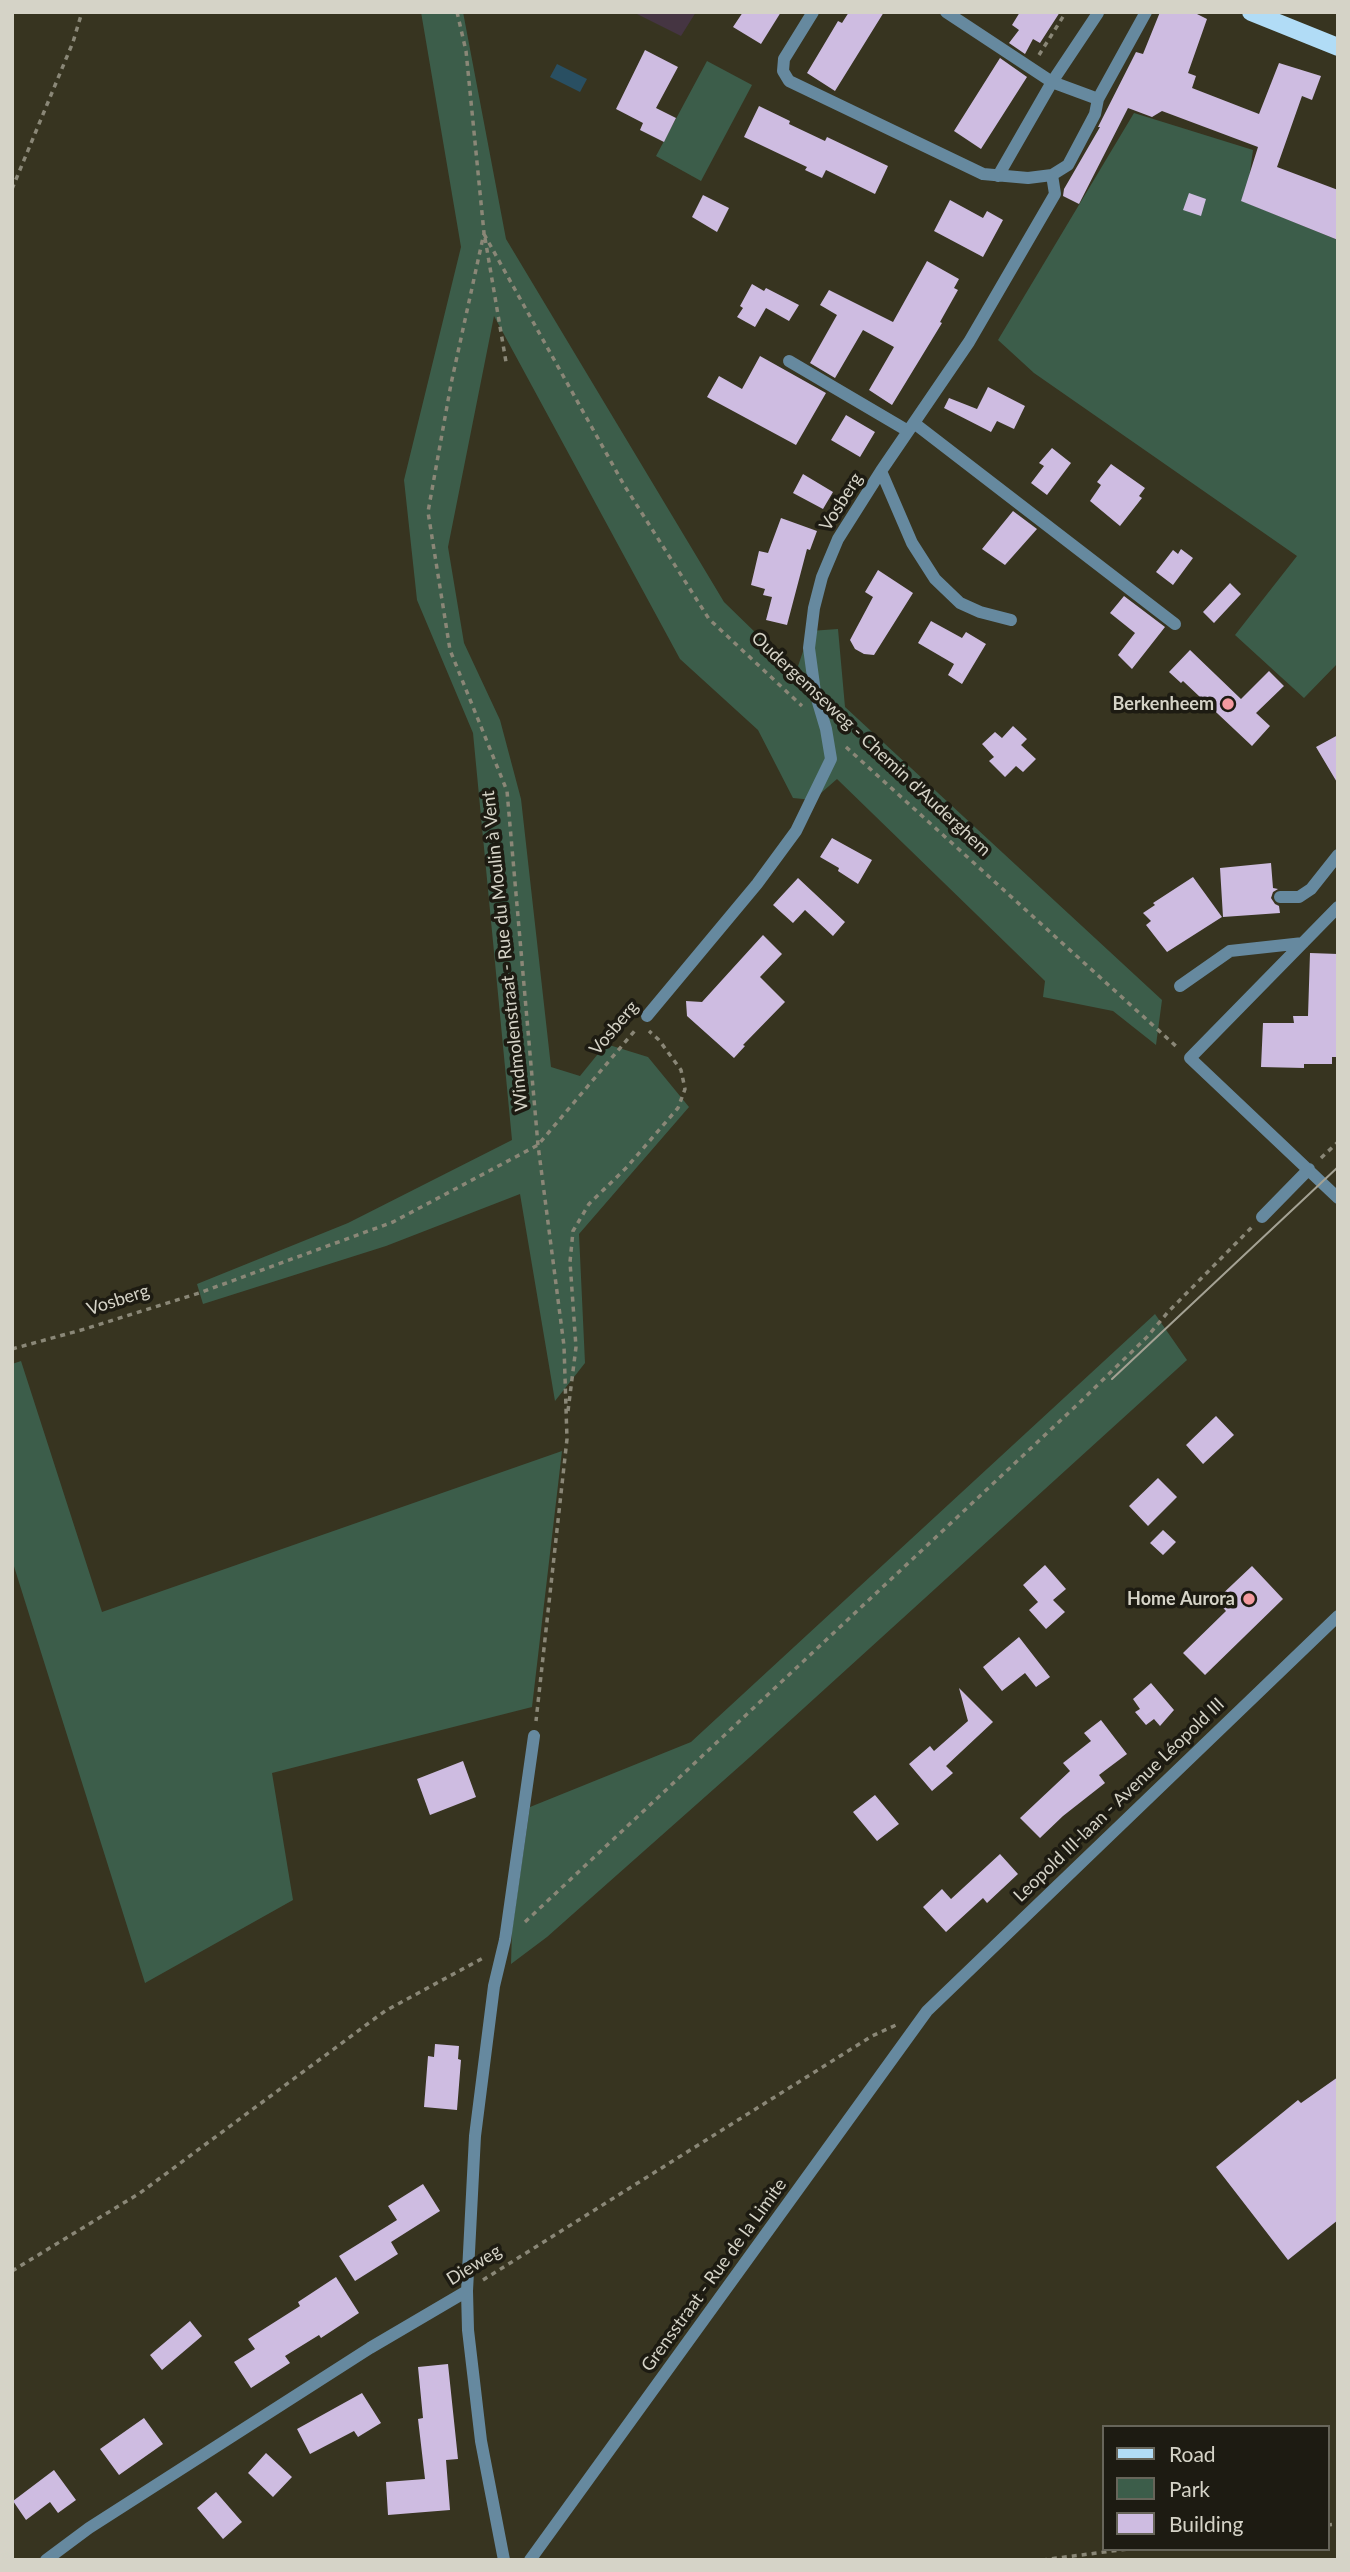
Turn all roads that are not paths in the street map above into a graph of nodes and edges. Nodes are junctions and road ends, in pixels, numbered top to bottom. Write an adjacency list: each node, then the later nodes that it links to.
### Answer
1 (813, 12): 10 (street)
2 (946, 12): 7 (street)
3 (1146, 12): 8 (street)
4 (1251, 12): 6 (main road)
5 (1098, 13): 7 (street)
6 (1338, 47)
7 (1052, 82): 8 (street); 10 (street)
8 (1098, 99): 9 (street)
9 (1052, 175): 10 (street); 12 (street, Vosberg)
10 (998, 176)
11 (789, 361): 12 (street)
12 (911, 427): 13 (street, Vosberg); 15 (street)
13 (881, 471): 14 (street); 21 (street, Vosberg)
14 (1012, 620)
15 (1175, 624)
16 (1337, 856): 17 (street)
17 (1280, 897)
18 (1338, 907): 19 (street)
19 (1303, 943): 20 (street); 22 (street)
20 (1180, 986)
21 (643, 1020)
22 (1309, 1169): 23 (street); 24 (street)
23 (1338, 1198)
24 (1262, 1217)
25 (1338, 1616): 27 (street, Leopold III-laan - Avenue Léopold III)
26 (534, 1736): 28 (street)
27 (927, 2011): 31 (street, Grensstraat - Rue de la Limite)
28 (467, 2291): 29 (street, Dieweg); 30 (street)
29 (46, 2560)
30 (504, 2560)
31 (530, 2560)

